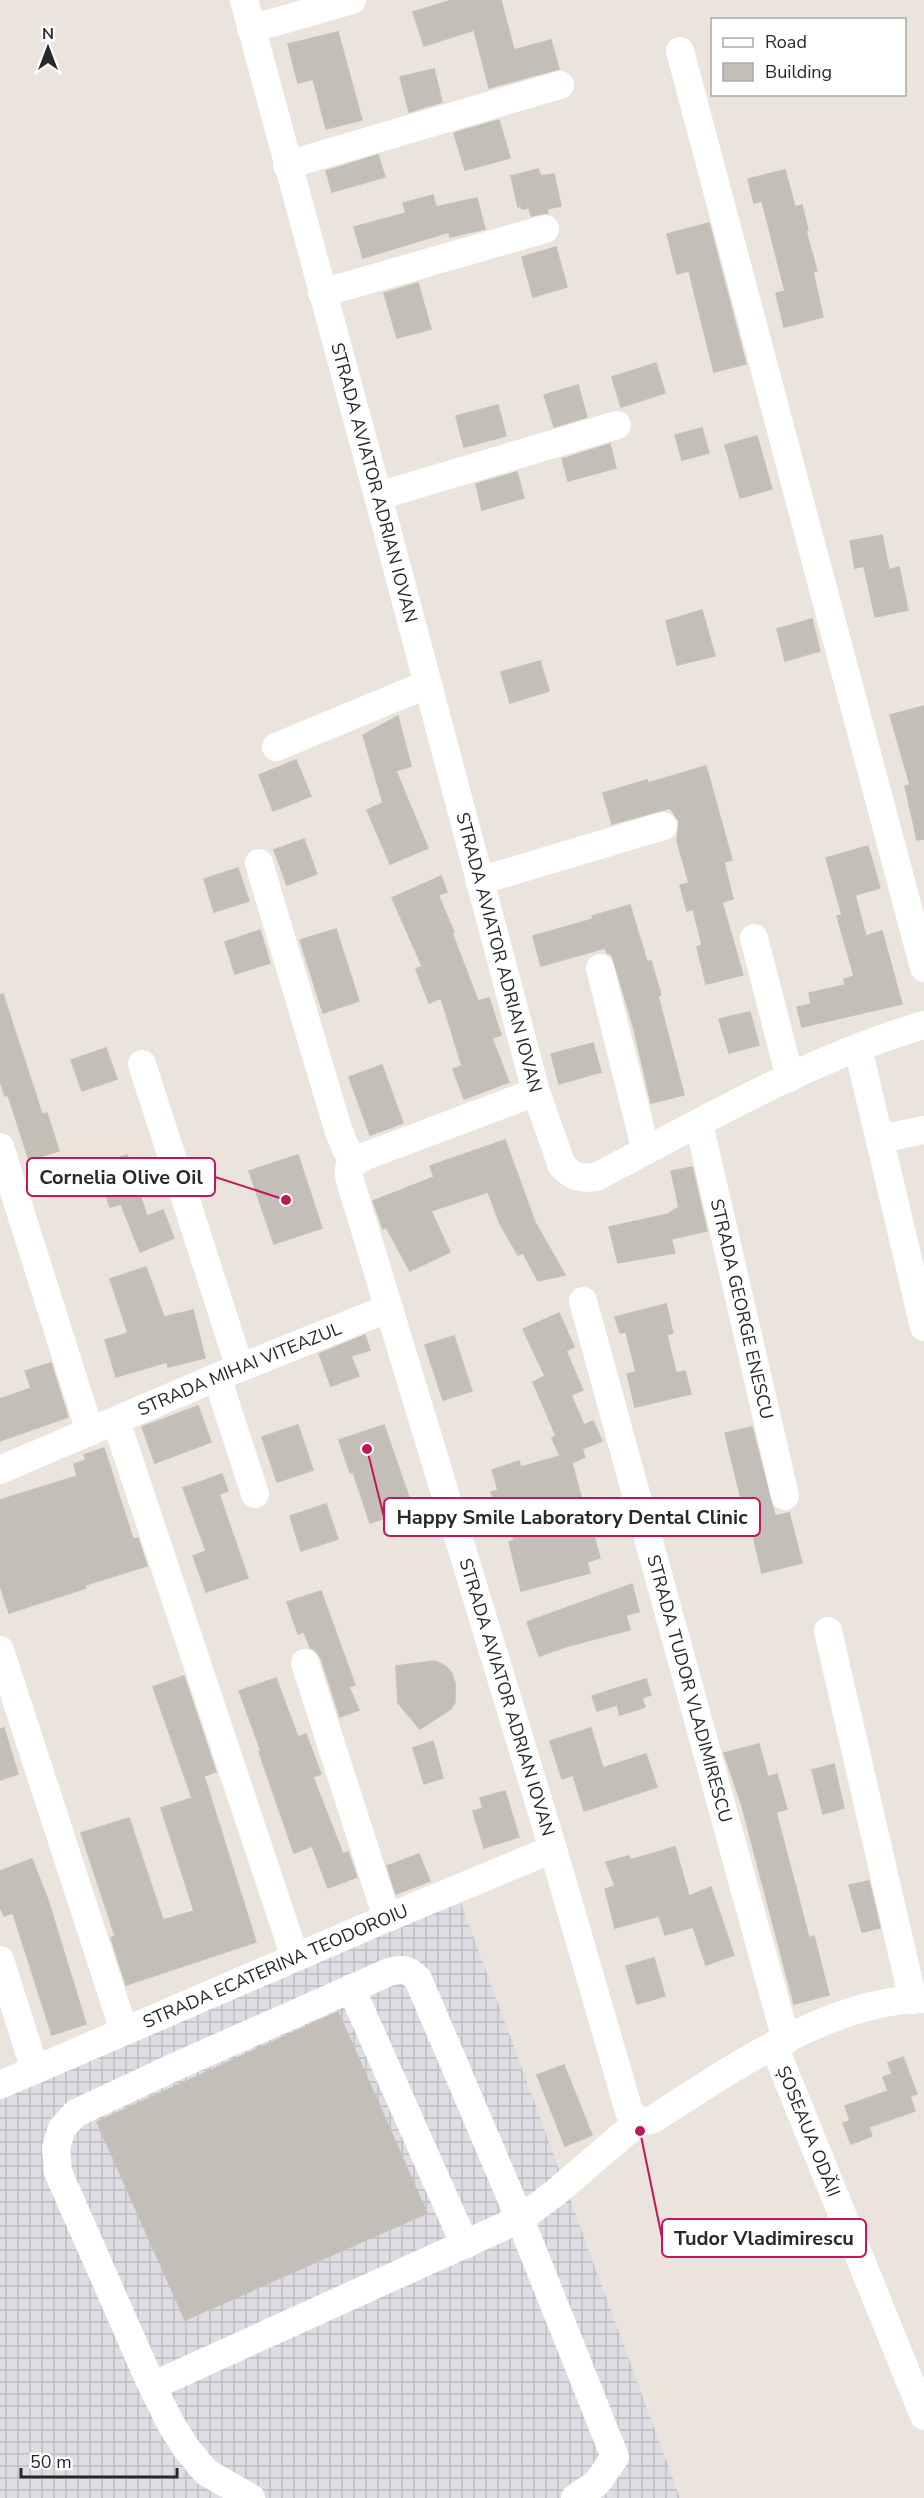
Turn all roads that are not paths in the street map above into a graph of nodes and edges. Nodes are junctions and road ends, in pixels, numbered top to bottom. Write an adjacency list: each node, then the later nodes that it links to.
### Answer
1 (243, 0): 3 (street, STRADA AVIATOR ADRIAN IOVAN)
2 (352, 0): 3 (street)
3 (251, 29): 6 (street, STRADA AVIATOR ADRIAN IOVAN)
4 (680, 51): 18 (street)
5 (560, 85): 6 (street)
6 (287, 165): 8 (street, STRADA AVIATOR ADRIAN IOVAN)
7 (545, 229): 8 (street)
8 (322, 293): 10 (street, STRADA AVIATOR ADRIAN IOVAN)
9 (617, 425): 10 (street)
10 (378, 496): 11 (street, STRADA AVIATOR ADRIAN IOVAN)
11 (428, 684): 12 (street); 15 (street, STRADA AVIATOR ADRIAN IOVAN)
12 (276, 747)
13 (663, 825): 15 (street)
14 (259, 863): 29 (street)
15 (479, 881): 23 (street, STRADA AVIATOR ADRIAN IOVAN)
16 (754, 938): 22 (street)
17 (600, 968): 28 (street)
18 (924, 968)
19 (924, 1025): 20 (street)
20 (858, 1048): 22 (street); 26 (street)
21 (142, 1064): 33 (street)
22 (790, 1078): 24 (street)
23 (536, 1092): 28 (street); 29 (street, STRADA AVIATOR ADRIAN IOVAN)
24 (699, 1124): 28 (street); 38 (street, STRADA GEORGE ENESCU)
25 (924, 1130): 26 (street)
26 (880, 1139): 32 (street)
27 (0, 1147): 35 (street)
28 (646, 1151)
29 (355, 1161): 31 (street, STRADA AVIATOR ADRIAN IOVAN)
30 (583, 1301): 49 (street, STRADA TUDOR VLADIMIRESCU)
31 (389, 1308): 33 (street, STRADA MIHAI VITEAZUL); 42 (street, STRADA AVIATOR ADRIAN IOVAN)
32 (923, 1320)
33 (228, 1373): 34 (street, STRADA MIHAI VITEAZUL); 37 (street)
34 (116, 1421): 35 (street, STRADA MIHAI VITEAZUL); 44 (street)
35 (90, 1432): 36 (street, STRADA MIHAI VITEAZUL)
36 (0, 1470)
37 (255, 1494)
38 (785, 1496)
39 (828, 1631): 47 (street)
40 (0, 1650): 48 (street)
41 (305, 1663): 43 (street)
42 (553, 1849): 43 (street, STRADA ECATERINA TEODOROIU); 52 (street, STRADA AVIATOR ADRIAN IOVAN)
43 (387, 1918): 44 (street, STRADA ECATERINA TEODOROIU)
44 (295, 1957): 48 (street, STRADA ECATERINA TEODOROIU)
45 (0, 1960): 50 (street)
46 (351, 1988): 53 (street); 54 (street); 55 (street)
47 (918, 2000): 49 (street)
48 (124, 2031): 50 (street, STRADA ECATERINA TEODOROIU)
49 (780, 2043): 52 (street); 56 (street, ȘOSEAUA ODĂII)
50 (34, 2070): 51 (street, STRADA ECATERINA TEODOROIU)
51 (0, 2085)
52 (638, 2122): 53 (street)
53 (520, 2219): 54 (street); 58 (street)
54 (465, 2245): 55 (street)
55 (152, 2386): 57 (street)
56 (924, 2416)
57 (251, 2498)
58 (575, 2498)

